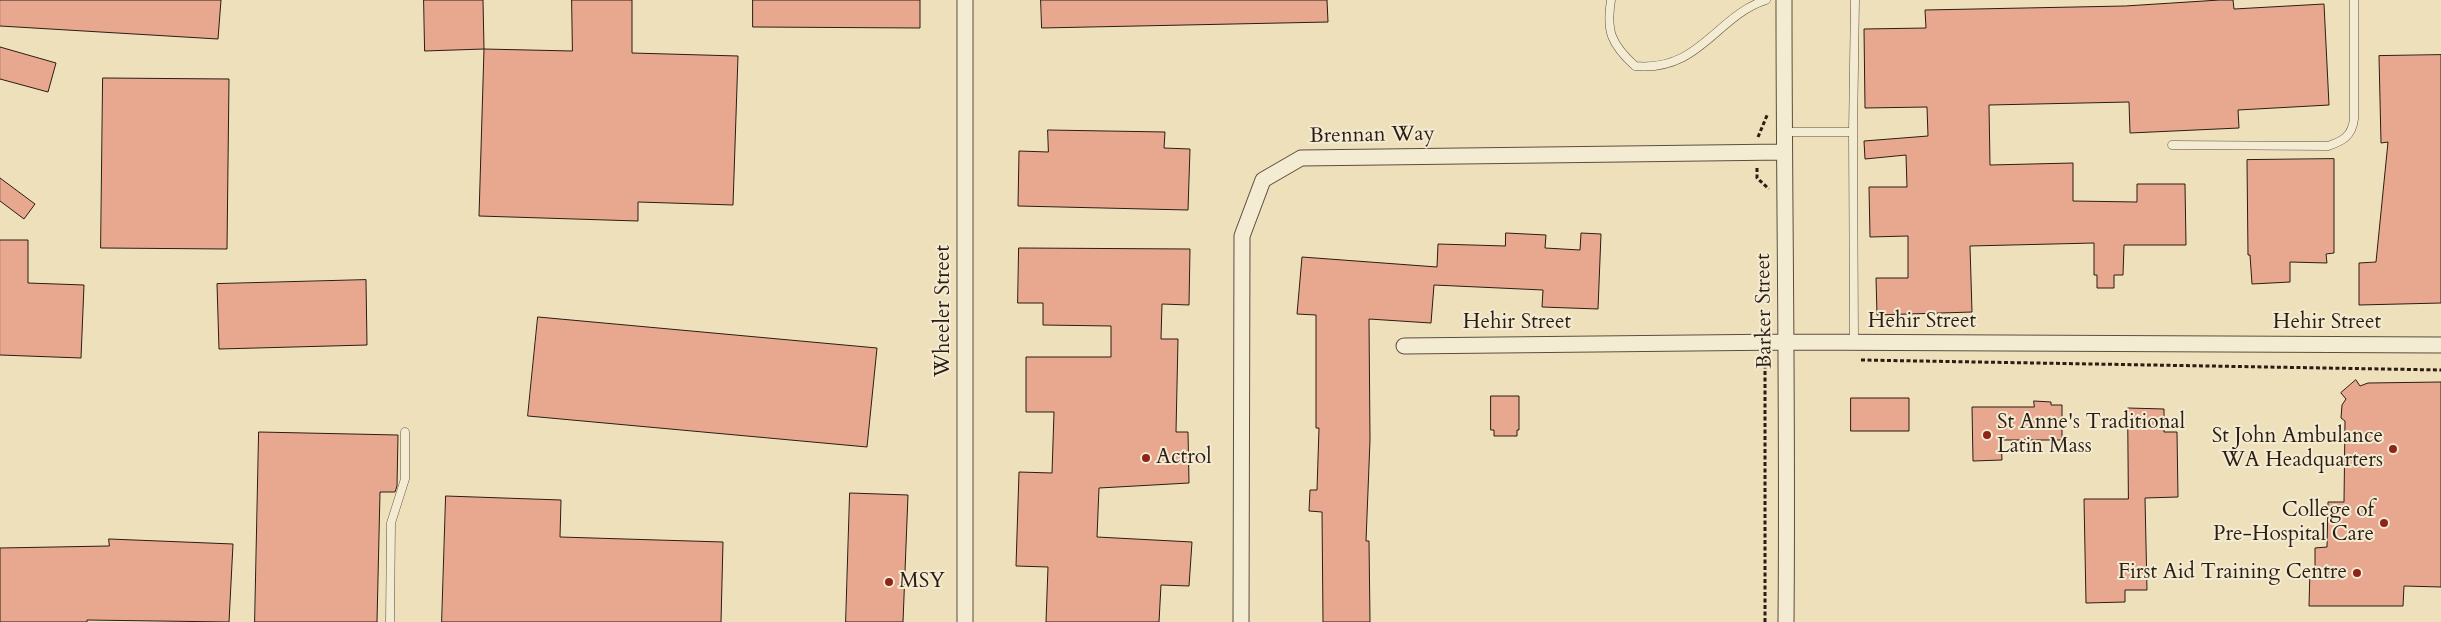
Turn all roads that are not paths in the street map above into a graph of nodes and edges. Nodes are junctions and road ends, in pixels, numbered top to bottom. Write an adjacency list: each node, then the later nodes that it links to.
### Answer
1 (965, 0): 17 (street, Wheeler Street)
2 (1611, 0): 3 (lane)
3 (1766, 0)
4 (1784, 0): 7 (street, Barker Street)
5 (1855, 0): 8 (lane)
6 (2354, 0): 9 (lane)
7 (1784, 132): 8 (lane); 10 (street, Barker Street)
8 (1853, 132): 12 (lane)
9 (2172, 145)
10 (1784, 152): 11 (street, Barker Street); 18 (street, Brennan Way)
11 (1788, 342): 12 (street, Hehir Street); 14 (street, Hehir Street); 19 (street, Barker Street)
12 (1854, 343): 13 (street, Hehir Street)
13 (2441, 345)
14 (1404, 346)
15 (405, 432): 16 (lane)
16 (390, 622)
17 (965, 622)
18 (1241, 622)
19 (1786, 622)

